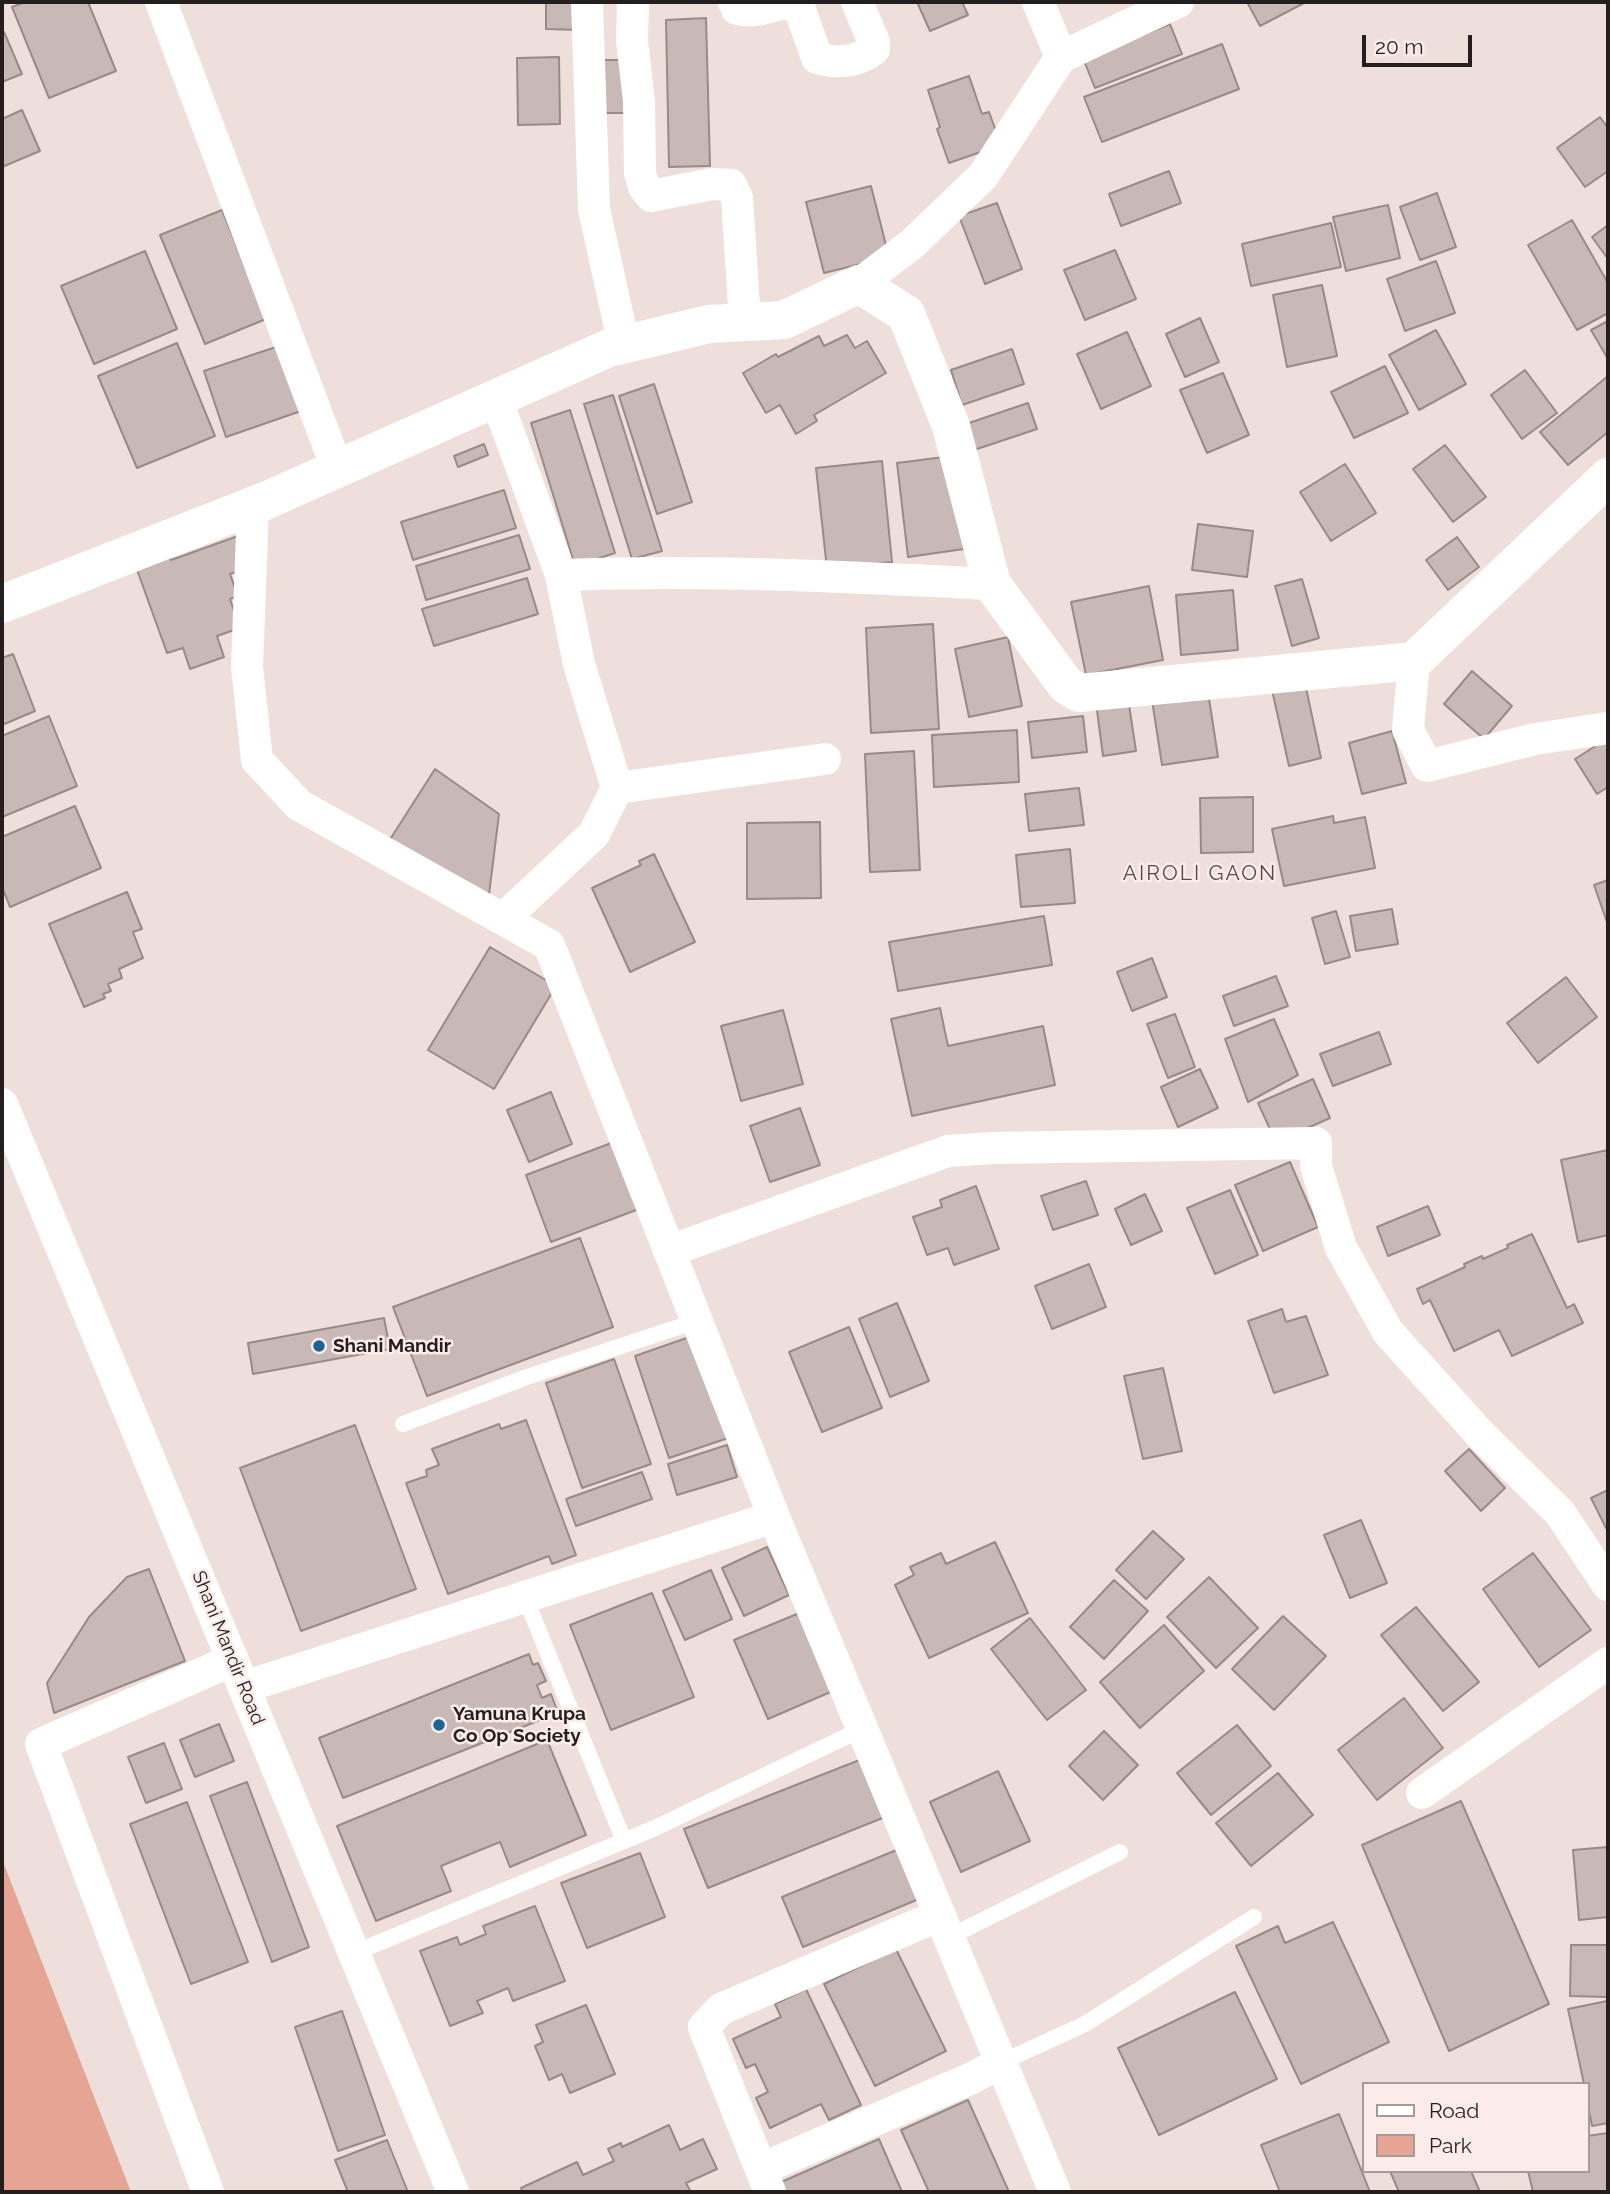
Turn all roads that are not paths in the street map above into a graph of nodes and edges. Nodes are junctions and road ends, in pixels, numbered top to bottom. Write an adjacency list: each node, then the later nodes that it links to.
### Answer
1 (161, 2): 13 (street)
2 (587, 2): 11 (street)
3 (633, 2): 10 (street)
4 (734, 2): 5 (street)
5 (857, 2)
6 (1038, 2): 8 (street)
7 (1178, 2): 8 (street)
8 (1061, 57): 9 (street)
9 (859, 284): 10 (street); 17 (street)
10 (745, 322): 11 (street)
11 (624, 345): 12 (street)
12 (496, 398): 13 (street); 16 (street)
13 (337, 468): 15 (street)
14 (1608, 477): 19 (street)
15 (253, 506): 18 (street); 23 (street)
16 (561, 575): 17 (street); 22 (street)
17 (992, 584): 19 (street)
18 (2, 604)
19 (1414, 661): 20 (street)
20 (1608, 728)
21 (825, 759): 22 (street)
22 (617, 788): 23 (street)
23 (503, 919): 25 (street)
24 (2, 1104): 32 (street, Shani Mandir Road)
25 (669, 1251): 26 (street); 29 (street)
26 (697, 1321): 27 (lane); 28 (street)
27 (403, 1424)
28 (774, 1517): 30 (street); 33 (street)
29 (1608, 1585)
30 (525, 1597): 32 (street); 35 (lane)
31 (1608, 1663): 34 (street)
32 (238, 1674): 39 (street, Shani Mandir Road); 42 (street)
33 (862, 1729): 35 (lane); 38 (street)
34 (1422, 1793)
35 (624, 1841): 39 (lane)
36 (1120, 1852): 38 (lane)
37 (1254, 1917): 40 (lane)
38 (944, 1926): 40 (street); 41 (street)
39 (354, 1954): 43 (street, Shani Mandir Road)
40 (1000, 2063): 41 (street); 44 (street)
41 (765, 2180)
42 (208, 2192)
43 (453, 2192)
44 (1055, 2192)

